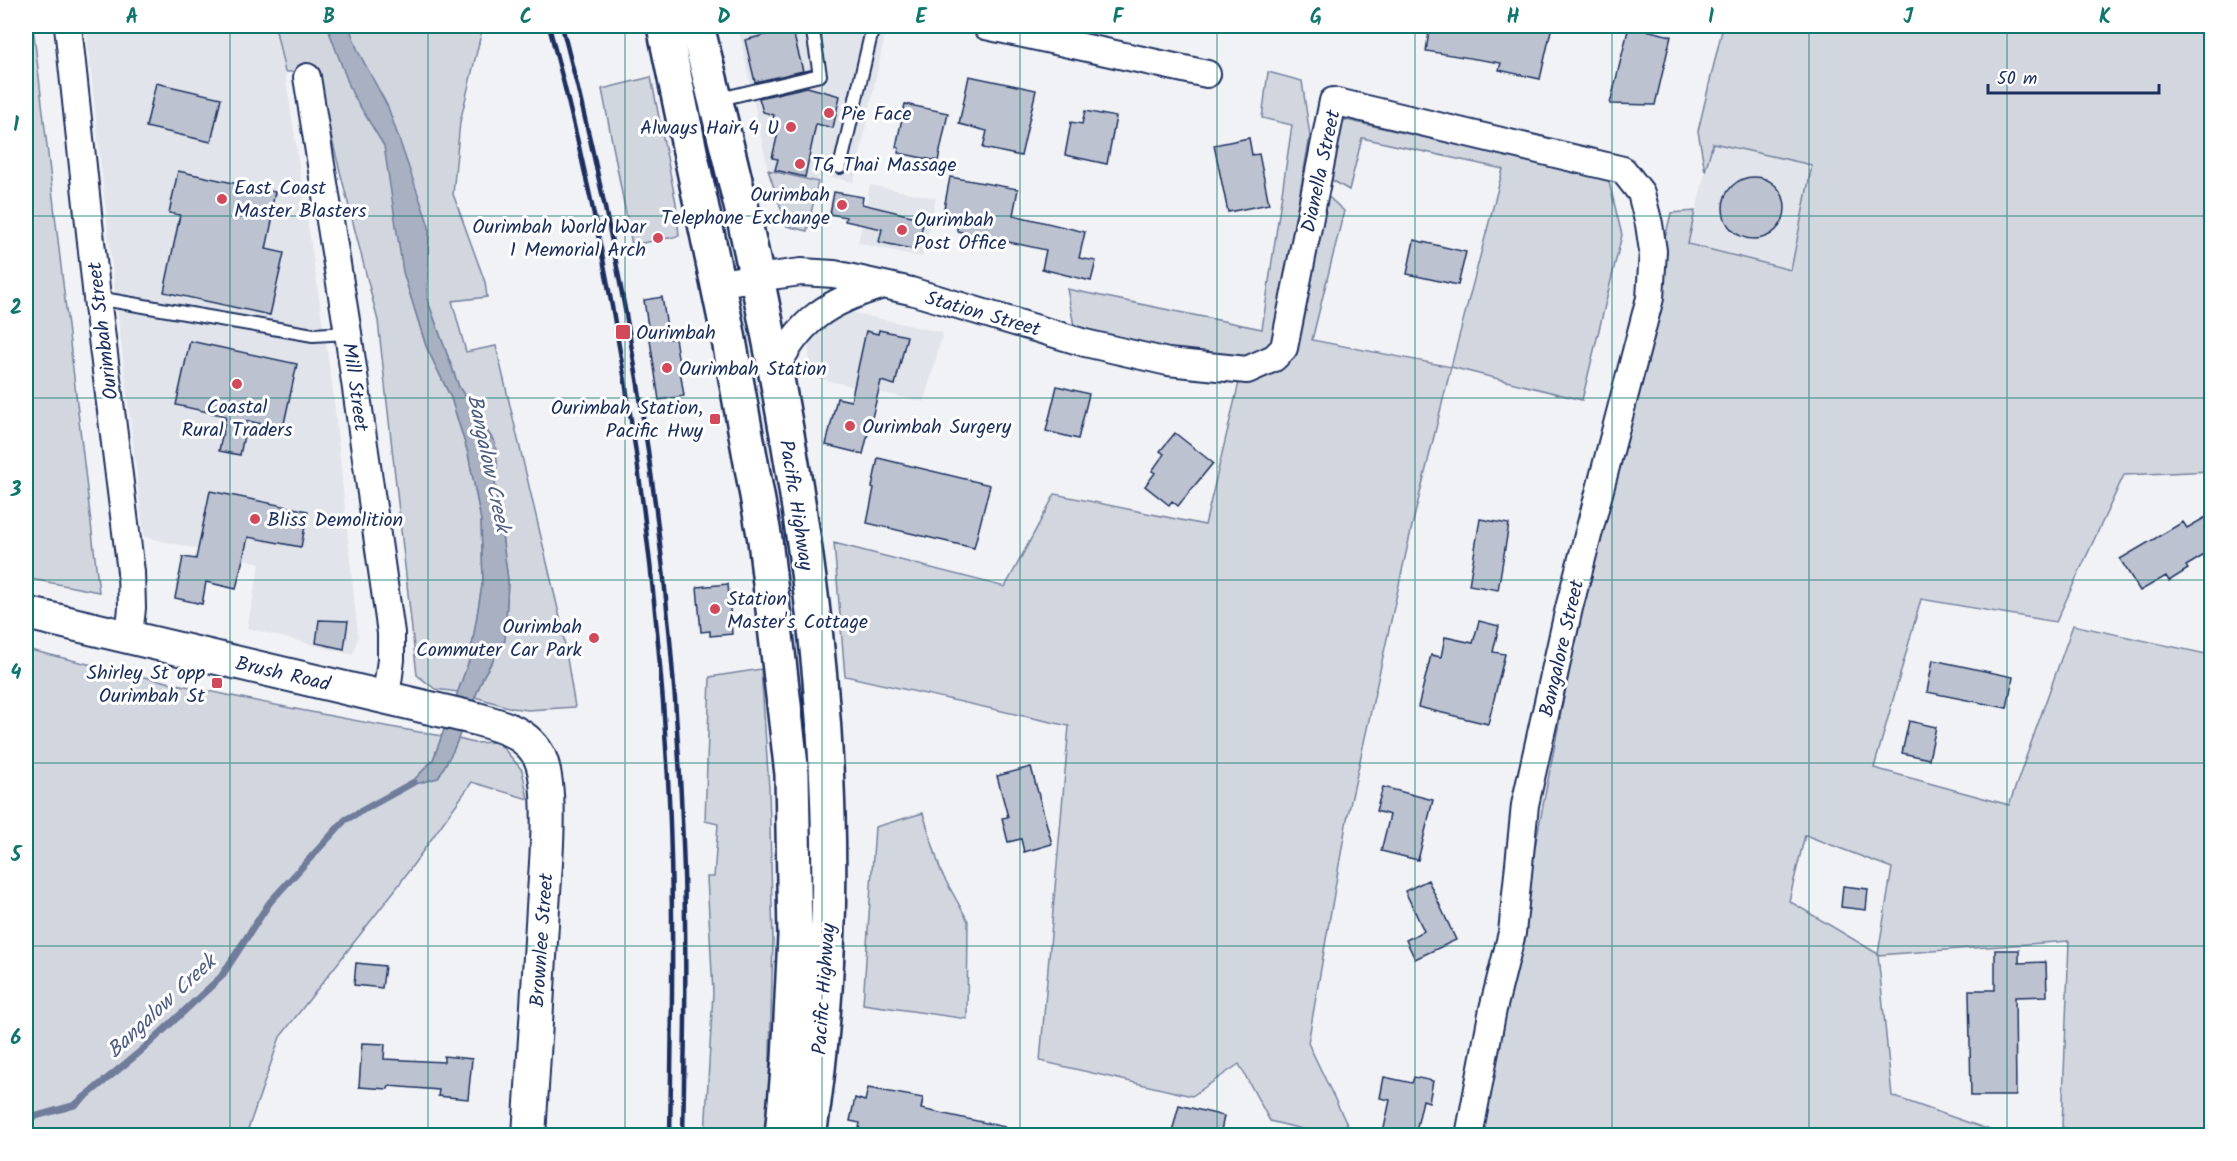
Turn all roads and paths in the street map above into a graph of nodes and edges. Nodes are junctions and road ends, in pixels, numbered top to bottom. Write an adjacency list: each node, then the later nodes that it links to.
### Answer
1 (68, 26): 15 (street, Ourimbah Street)
2 (664, 26): 13 (main road, Pacific Highway)
3 (697, 26): 9 (main road, Pacific Highway)
4 (812, 26): 9 (lane)
5 (873, 26): 10 (lane)
6 (986, 26): 7 (street)
7 (1207, 74)
8 (308, 77): 16 (street, Mill Street)
9 (715, 100): 12 (main road, Pacific Highway)
10 (840, 167)
11 (1623, 170): 17 (street, Dianella Street); 28 (street, Bangalore Street)
12 (756, 277): 13 (street, Station Street); 14 (street, Station Street); 18 (main road, Pacific Highway)
13 (718, 283): 25 (main road, Pacific Highway)
14 (884, 285): 17 (street, Station Street); 18 (street)
15 (97, 298): 16 (lane); 20 (street, Ourimbah Street)
16 (348, 333): 21 (street, Mill Street)
17 (1247, 370)
18 (774, 373): 23 (main road, Pacific Highway)
19 (26, 613): 20 (street, Brush Road)
20 (129, 636): 21 (street, Brush Road)
21 (386, 697): 22 (street, Brush Road)
22 (534, 747): 24 (street, Brownlee Street)
23 (815, 1096): 26 (main road, Pacific Highway); 27 (street)
24 (528, 1136)
25 (782, 1136)
26 (809, 1136)
27 (821, 1136)
28 (1469, 1136)

